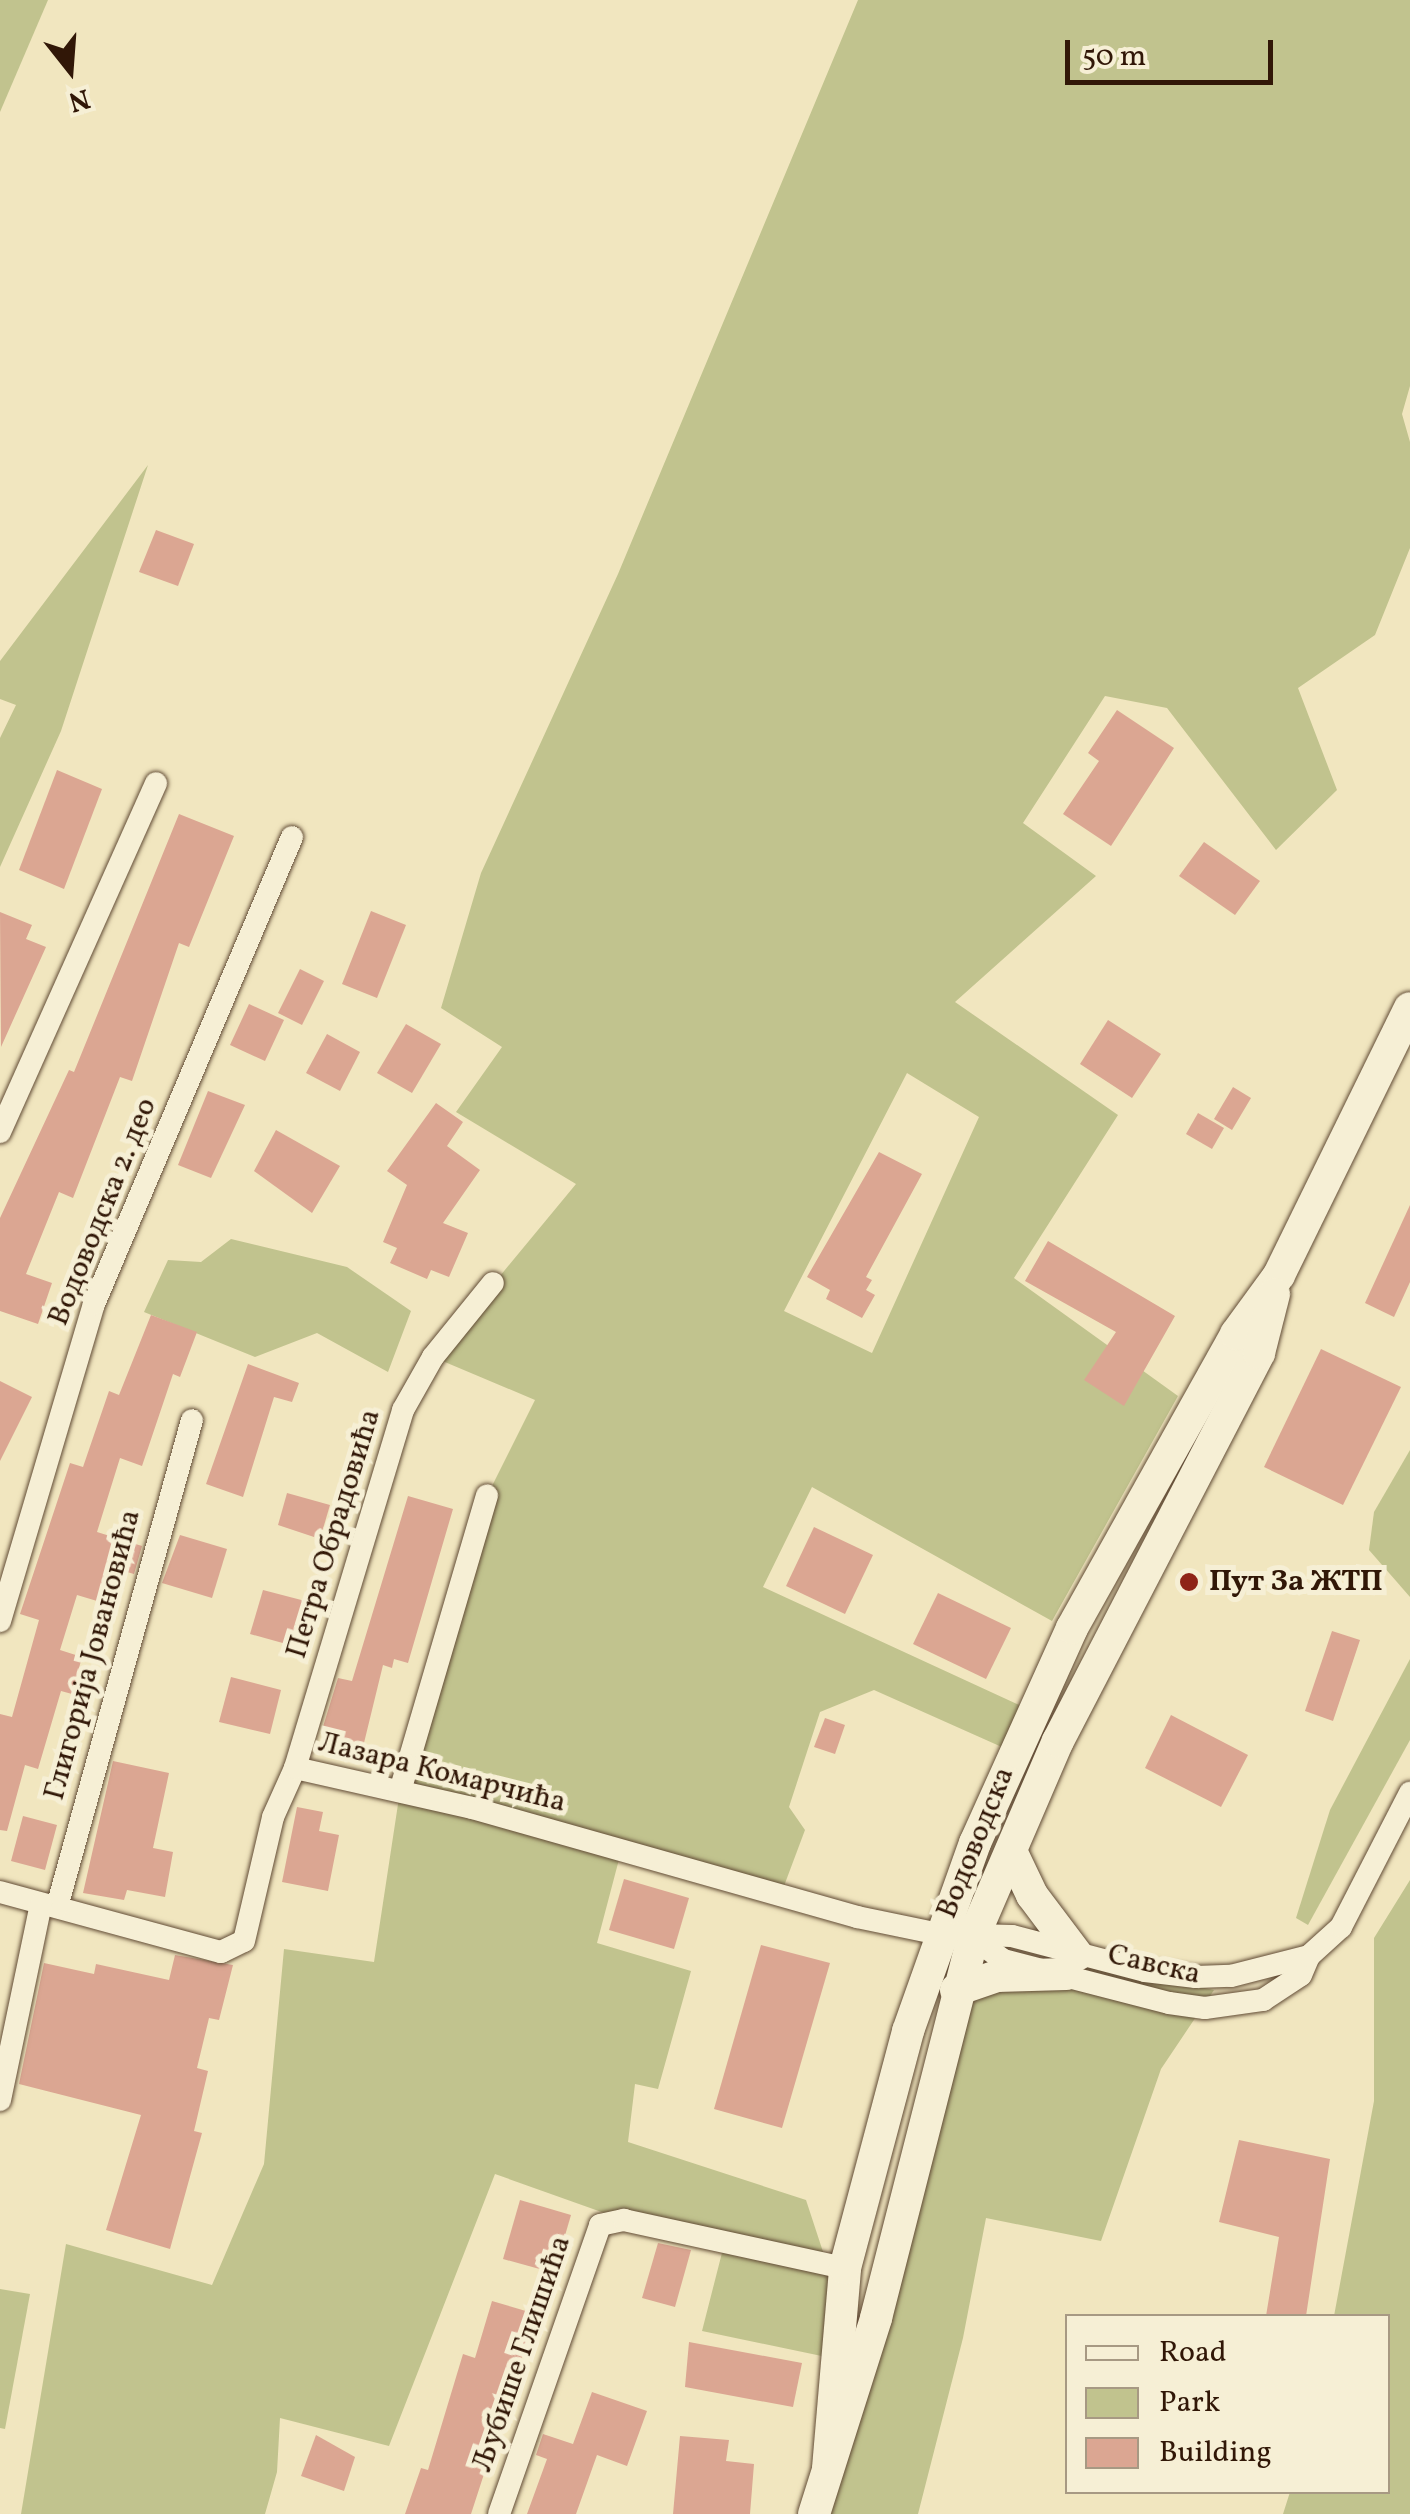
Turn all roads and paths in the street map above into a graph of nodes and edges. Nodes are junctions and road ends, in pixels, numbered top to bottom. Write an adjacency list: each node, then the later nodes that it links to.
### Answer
1 (156, 783): 4 (street)
2 (292, 837): 9 (street, Водоводска 2. део)
3 (1410, 1008): 5 (main road, Водоводска)
4 (0, 1132)
5 (1279, 1275): 13 (main road, Водоводска); 16 (main road, Водоводска)
6 (493, 1283): 10 (street, Петра Обрадовића)
7 (192, 1420): 15 (street, Глигорија Јовановића)
8 (486, 1496): 11 (street)
9 (0, 1621)
10 (295, 1768): 11 (street, Лазара Комарчића); 15 (street, Лазара Комарчића)
11 (400, 1791): 16 (street, Лазара Комарчића)
12 (1410, 1793): 18 (street, Савска)
13 (1011, 1851): 17 (main road, Водоводска); 19 (main road)
14 (0, 1892): 15 (street, Лазара Комарчића)
15 (49, 1906): 21 (street, Глигорија Јовановића)
16 (939, 1934): 17 (street, Савска); 22 (main road, Водоводска)
17 (972, 1938): 19 (street, Савска); 20 (main road, Водоводска)
18 (1310, 1956): 19 (street, Савска); 19 (street, Савска)
19 (1072, 1965): 20 (main road)
20 (956, 1990): 23 (main road, Водоводска)
21 (0, 2100)
22 (844, 2268): 23 (main road, Водоводска); 24 (street, Љубише Глишића)
23 (828, 2468): 25 (main road, Водоводска)
24 (499, 2514)
25 (814, 2514)

